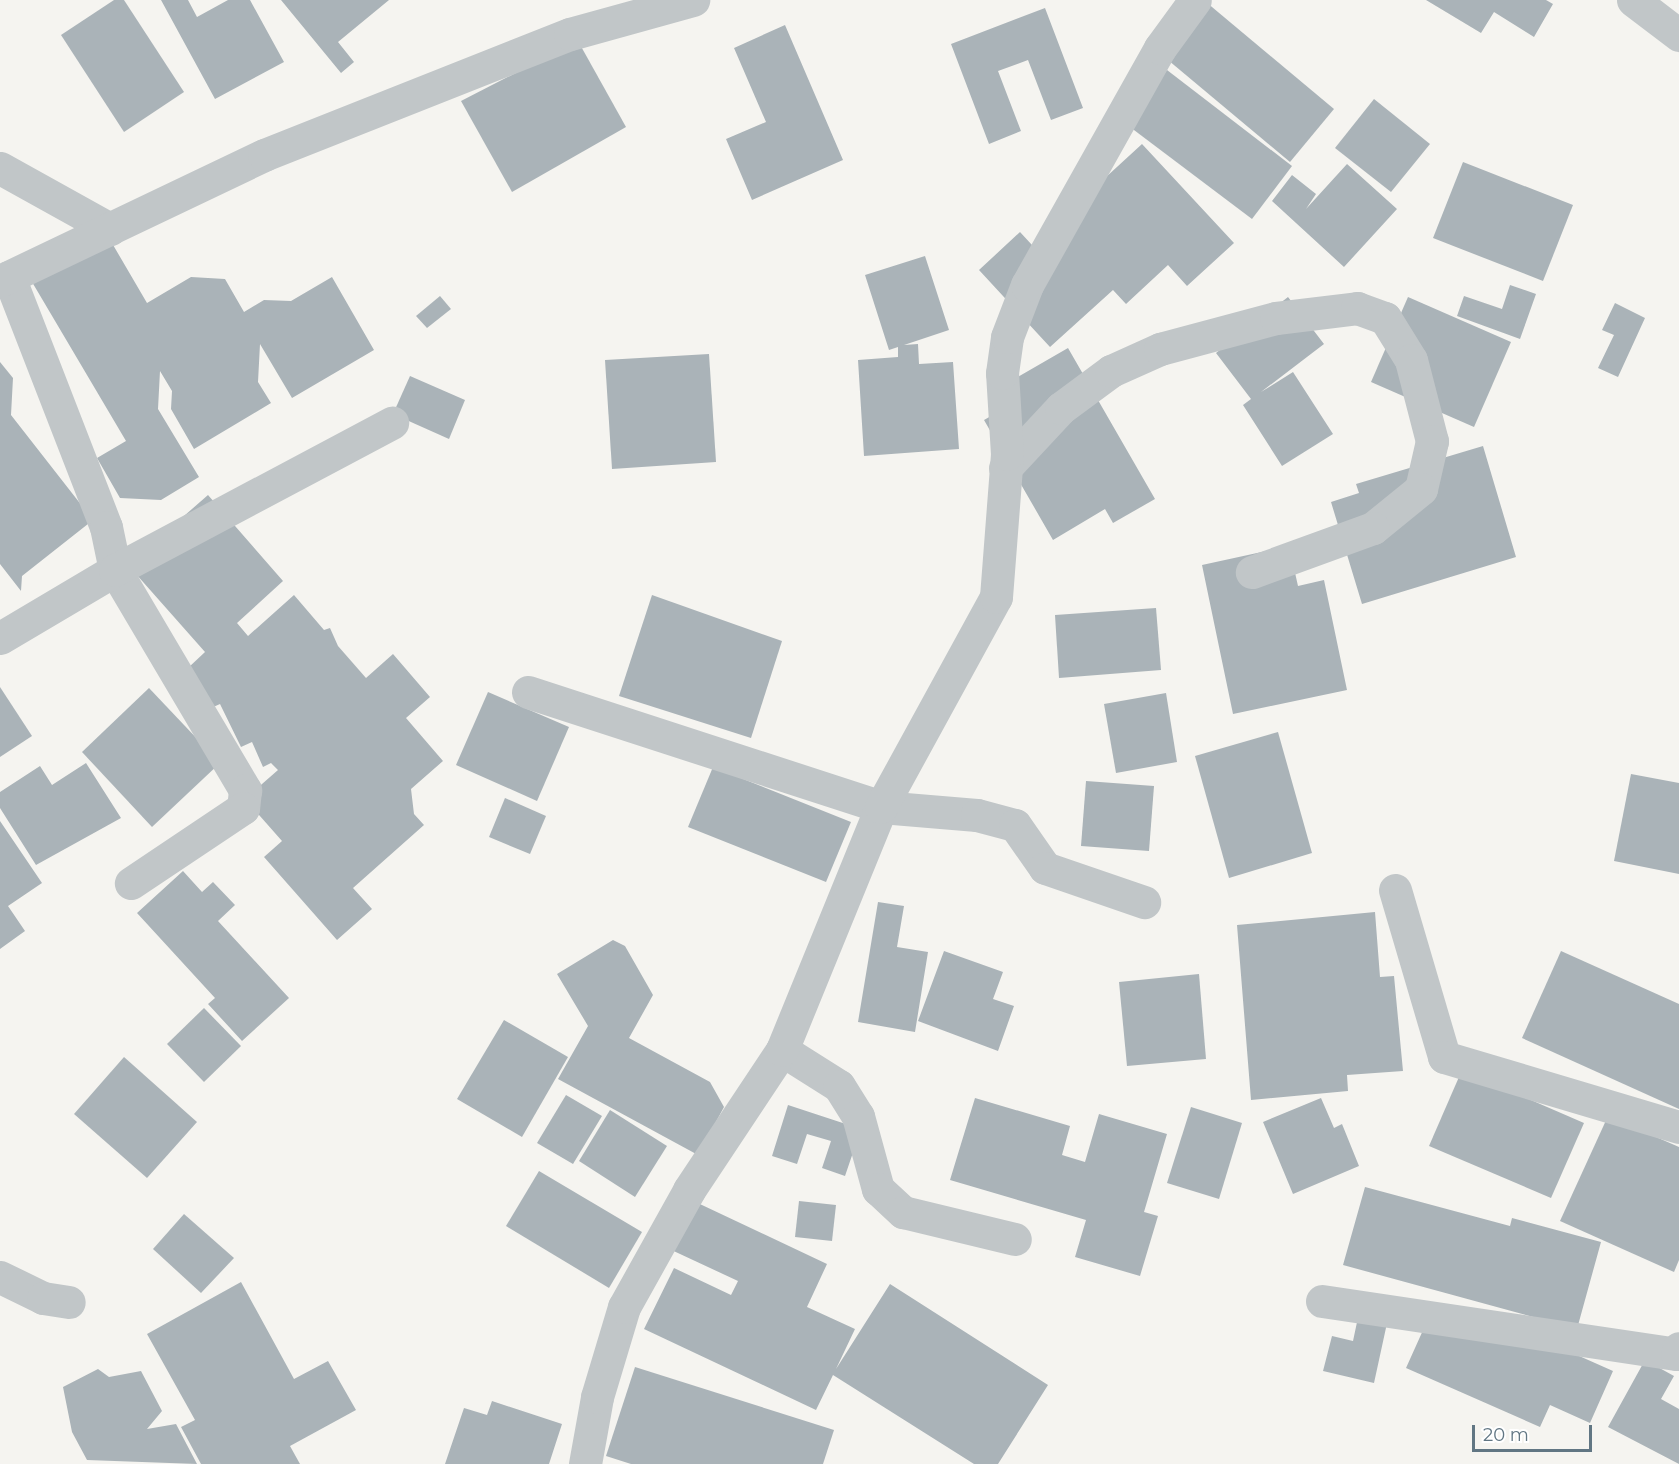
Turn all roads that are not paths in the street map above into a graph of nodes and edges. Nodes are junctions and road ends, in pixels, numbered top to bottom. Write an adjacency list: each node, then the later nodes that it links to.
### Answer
1 (693, 0): 6 (street)
2 (1195, 0): 9 (street)
3 (1634, 0): 4 (street)
4 (1679, 35)
5 (0, 168): 6 (street)
6 (110, 229): 7 (street)
7 (4, 280): 10 (street)
8 (392, 423): 10 (street)
9 (1005, 468): 11 (street); 14 (street)
10 (115, 570): 12 (street); 15 (street)
11 (1252, 572)
12 (0, 638)
13 (528, 692): 14 (street)
14 (881, 807): 17 (street); 18 (street)
15 (131, 883)
16 (1395, 890): 19 (street)
17 (1144, 902)
18 (782, 1050): 20 (street); 25 (street)
19 (1679, 1127)
20 (1015, 1239)
21 (0, 1277): 23 (street)
22 (1322, 1301): 24 (street)
23 (69, 1302)
24 (1678, 1354)
25 (585, 1464)

